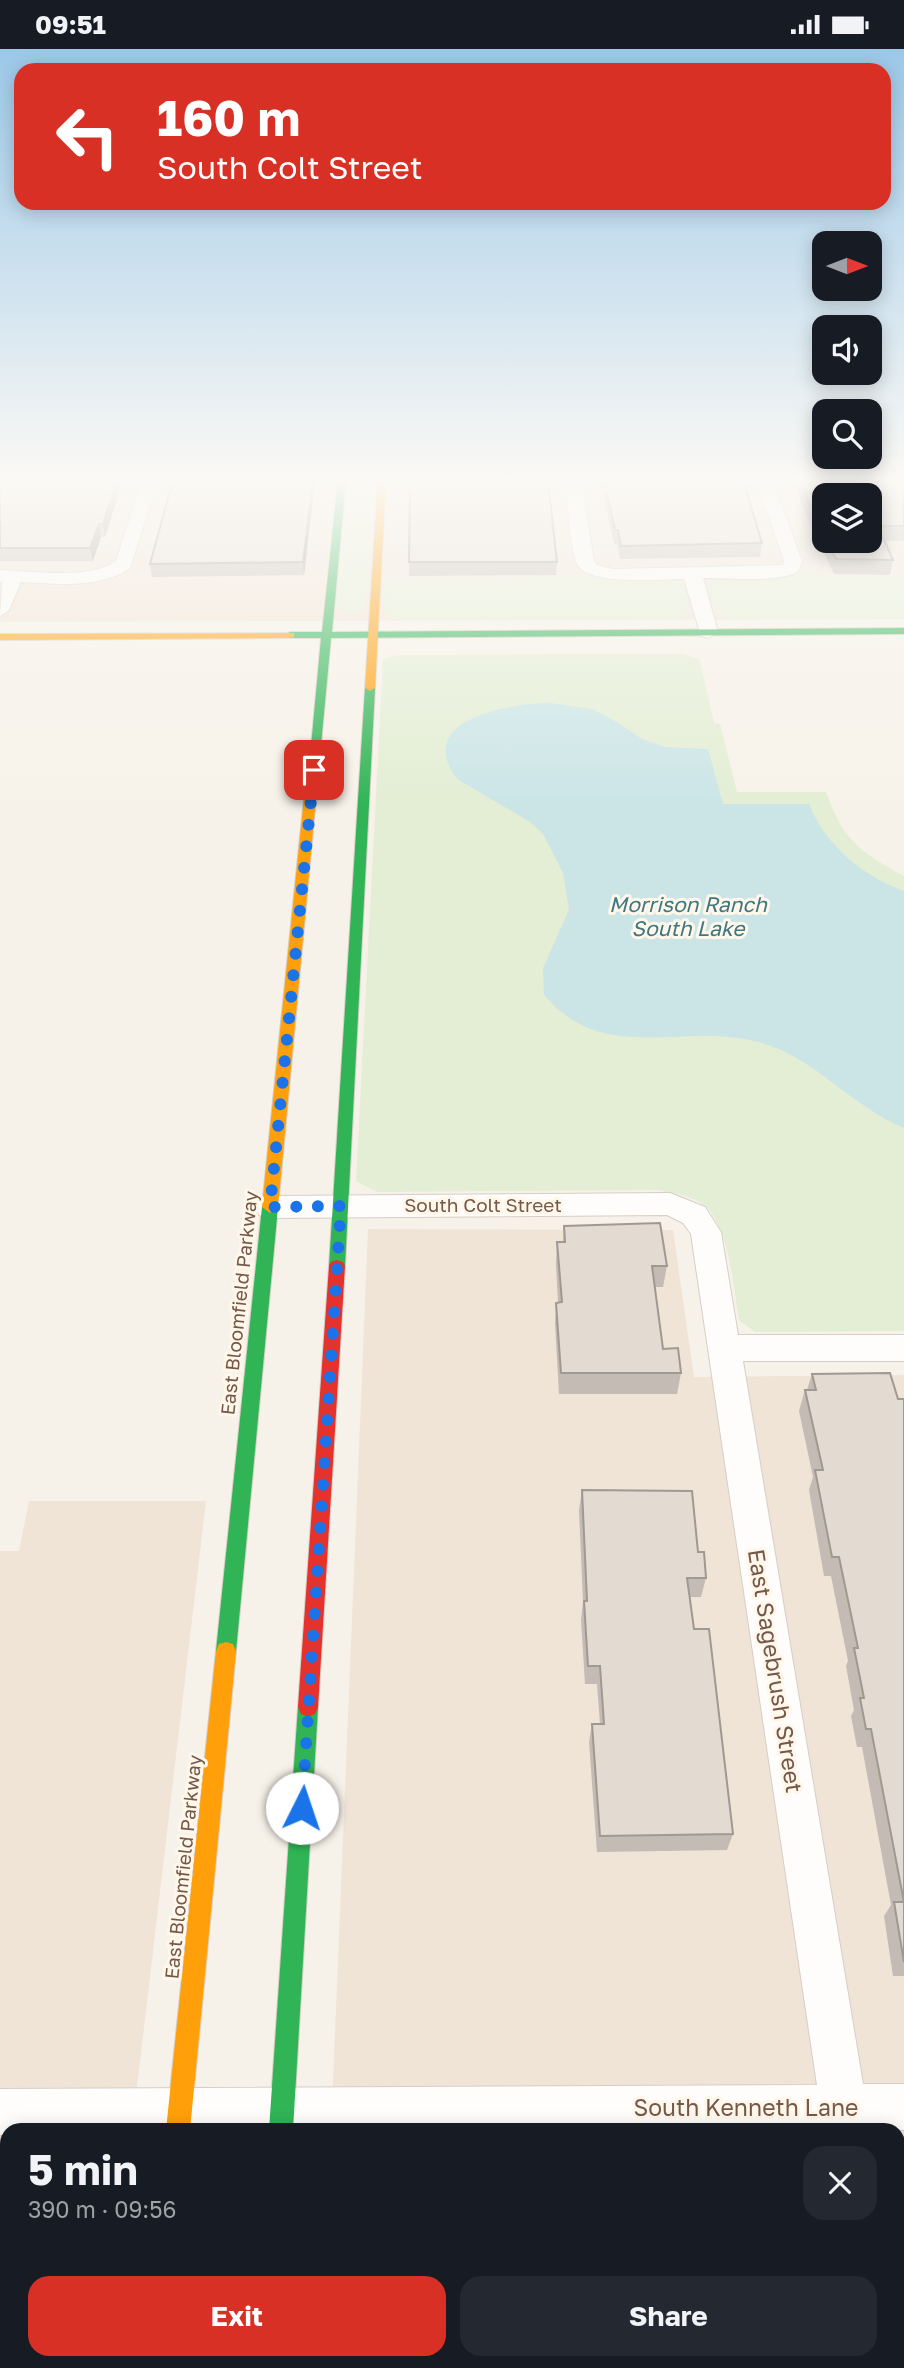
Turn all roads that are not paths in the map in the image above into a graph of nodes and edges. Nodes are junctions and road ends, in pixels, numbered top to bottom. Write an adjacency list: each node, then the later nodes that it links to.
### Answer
1 (4, 588): 5 (street)
2 (331, 588): 8 (street, East Bloomfield Parkway)
3 (376, 588): 9 (street)
4 (696, 588): 7 (street)
5 (0, 610)
6 (904, 631): 7 (street)
7 (708, 632): 9 (street)
8 (327, 634): 9 (street); 10 (street); 12 (street, East Bloomfield Parkway)
9 (373, 634): 11 (street)
10 (0, 637)
11 (341, 1206): 12 (street, South Colt Street); 13 (street, South Colt Street); 18 (street)
12 (270, 1207): 20 (street, East Bloomfield Parkway)
13 (694, 1215): 14 (street, East Sagebrush Street)
14 (724, 1348): 15 (street); 19 (street, East Sagebrush Street)
15 (904, 1348)
16 (904, 2106): 19 (street, South Kenneth Lane)
17 (0, 2112): 20 (street, South Kenneth Lane)
18 (281, 2119): 19 (street, South Kenneth Lane); 20 (street, South Kenneth Lane)
19 (846, 2119)
20 (179, 2120)

